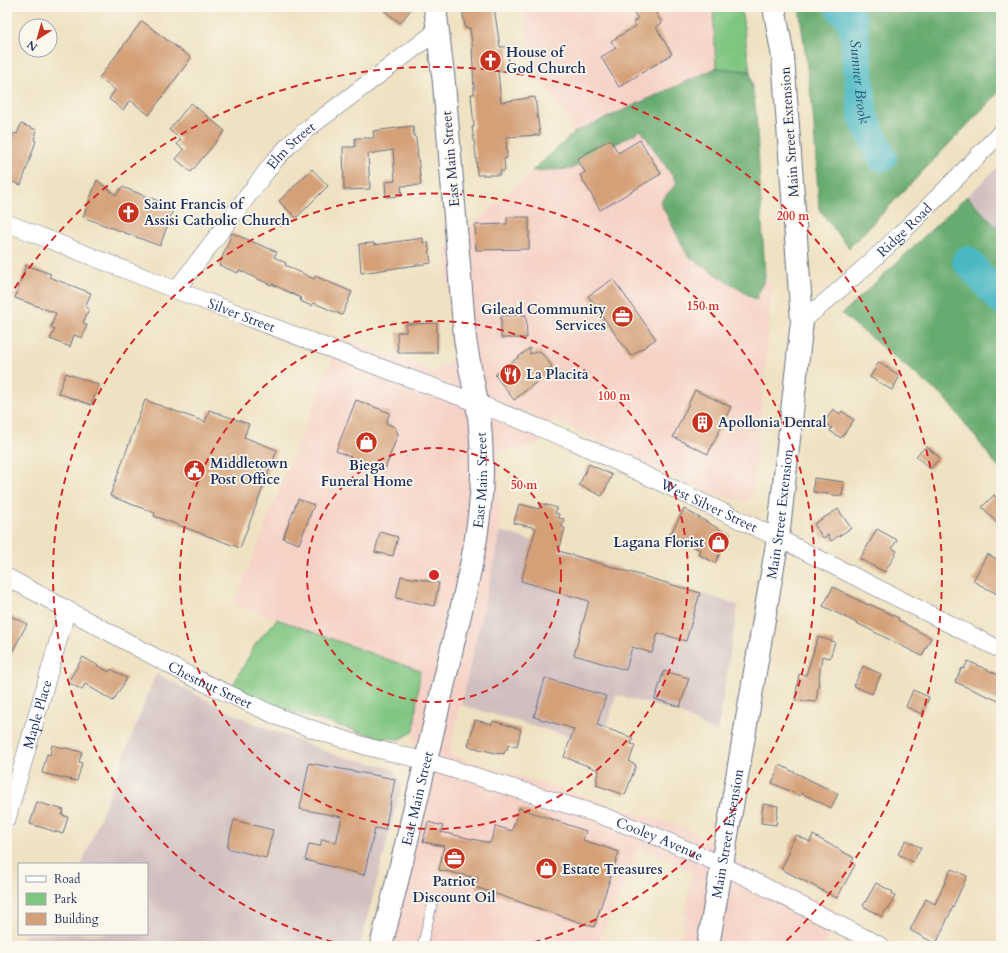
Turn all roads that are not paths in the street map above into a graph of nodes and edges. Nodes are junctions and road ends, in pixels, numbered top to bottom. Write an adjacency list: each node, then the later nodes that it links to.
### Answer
1 (435, 7): 3 (main road, East Main Street)
2 (774, 7): 7 (main road, Main Street Extension)
3 (437, 31): 6 (street, Elm Street); 8 (main road, East Main Street)
4 (1001, 132): 7 (street, Ridge Road)
5 (7, 223): 6 (street, Silver Street)
6 (176, 290): 8 (street, Silver Street)
7 (802, 321): 9 (main road, Main Street Extension)
8 (477, 403): 9 (street, West Silver Street); 13 (main road, East Main Street)
9 (778, 538): 12 (street, West Silver Street); 15 (main road, Main Street Extension)
10 (7, 577): 11 (street, Chestnut Street)
11 (68, 610): 13 (street, Chestnut Street); 14 (street, Maple Place)
12 (1001, 650)
13 (426, 761): 15 (street, Cooley Avenue); 17 (main road, East Main Street)
14 (7, 819)
15 (722, 865): 19 (main road, Main Street Extension); 20 (street, Cooley Avenue)
16 (433, 902): 18 (lane)
17 (381, 946)
18 (422, 946)
19 (708, 946)
20 (881, 946)

